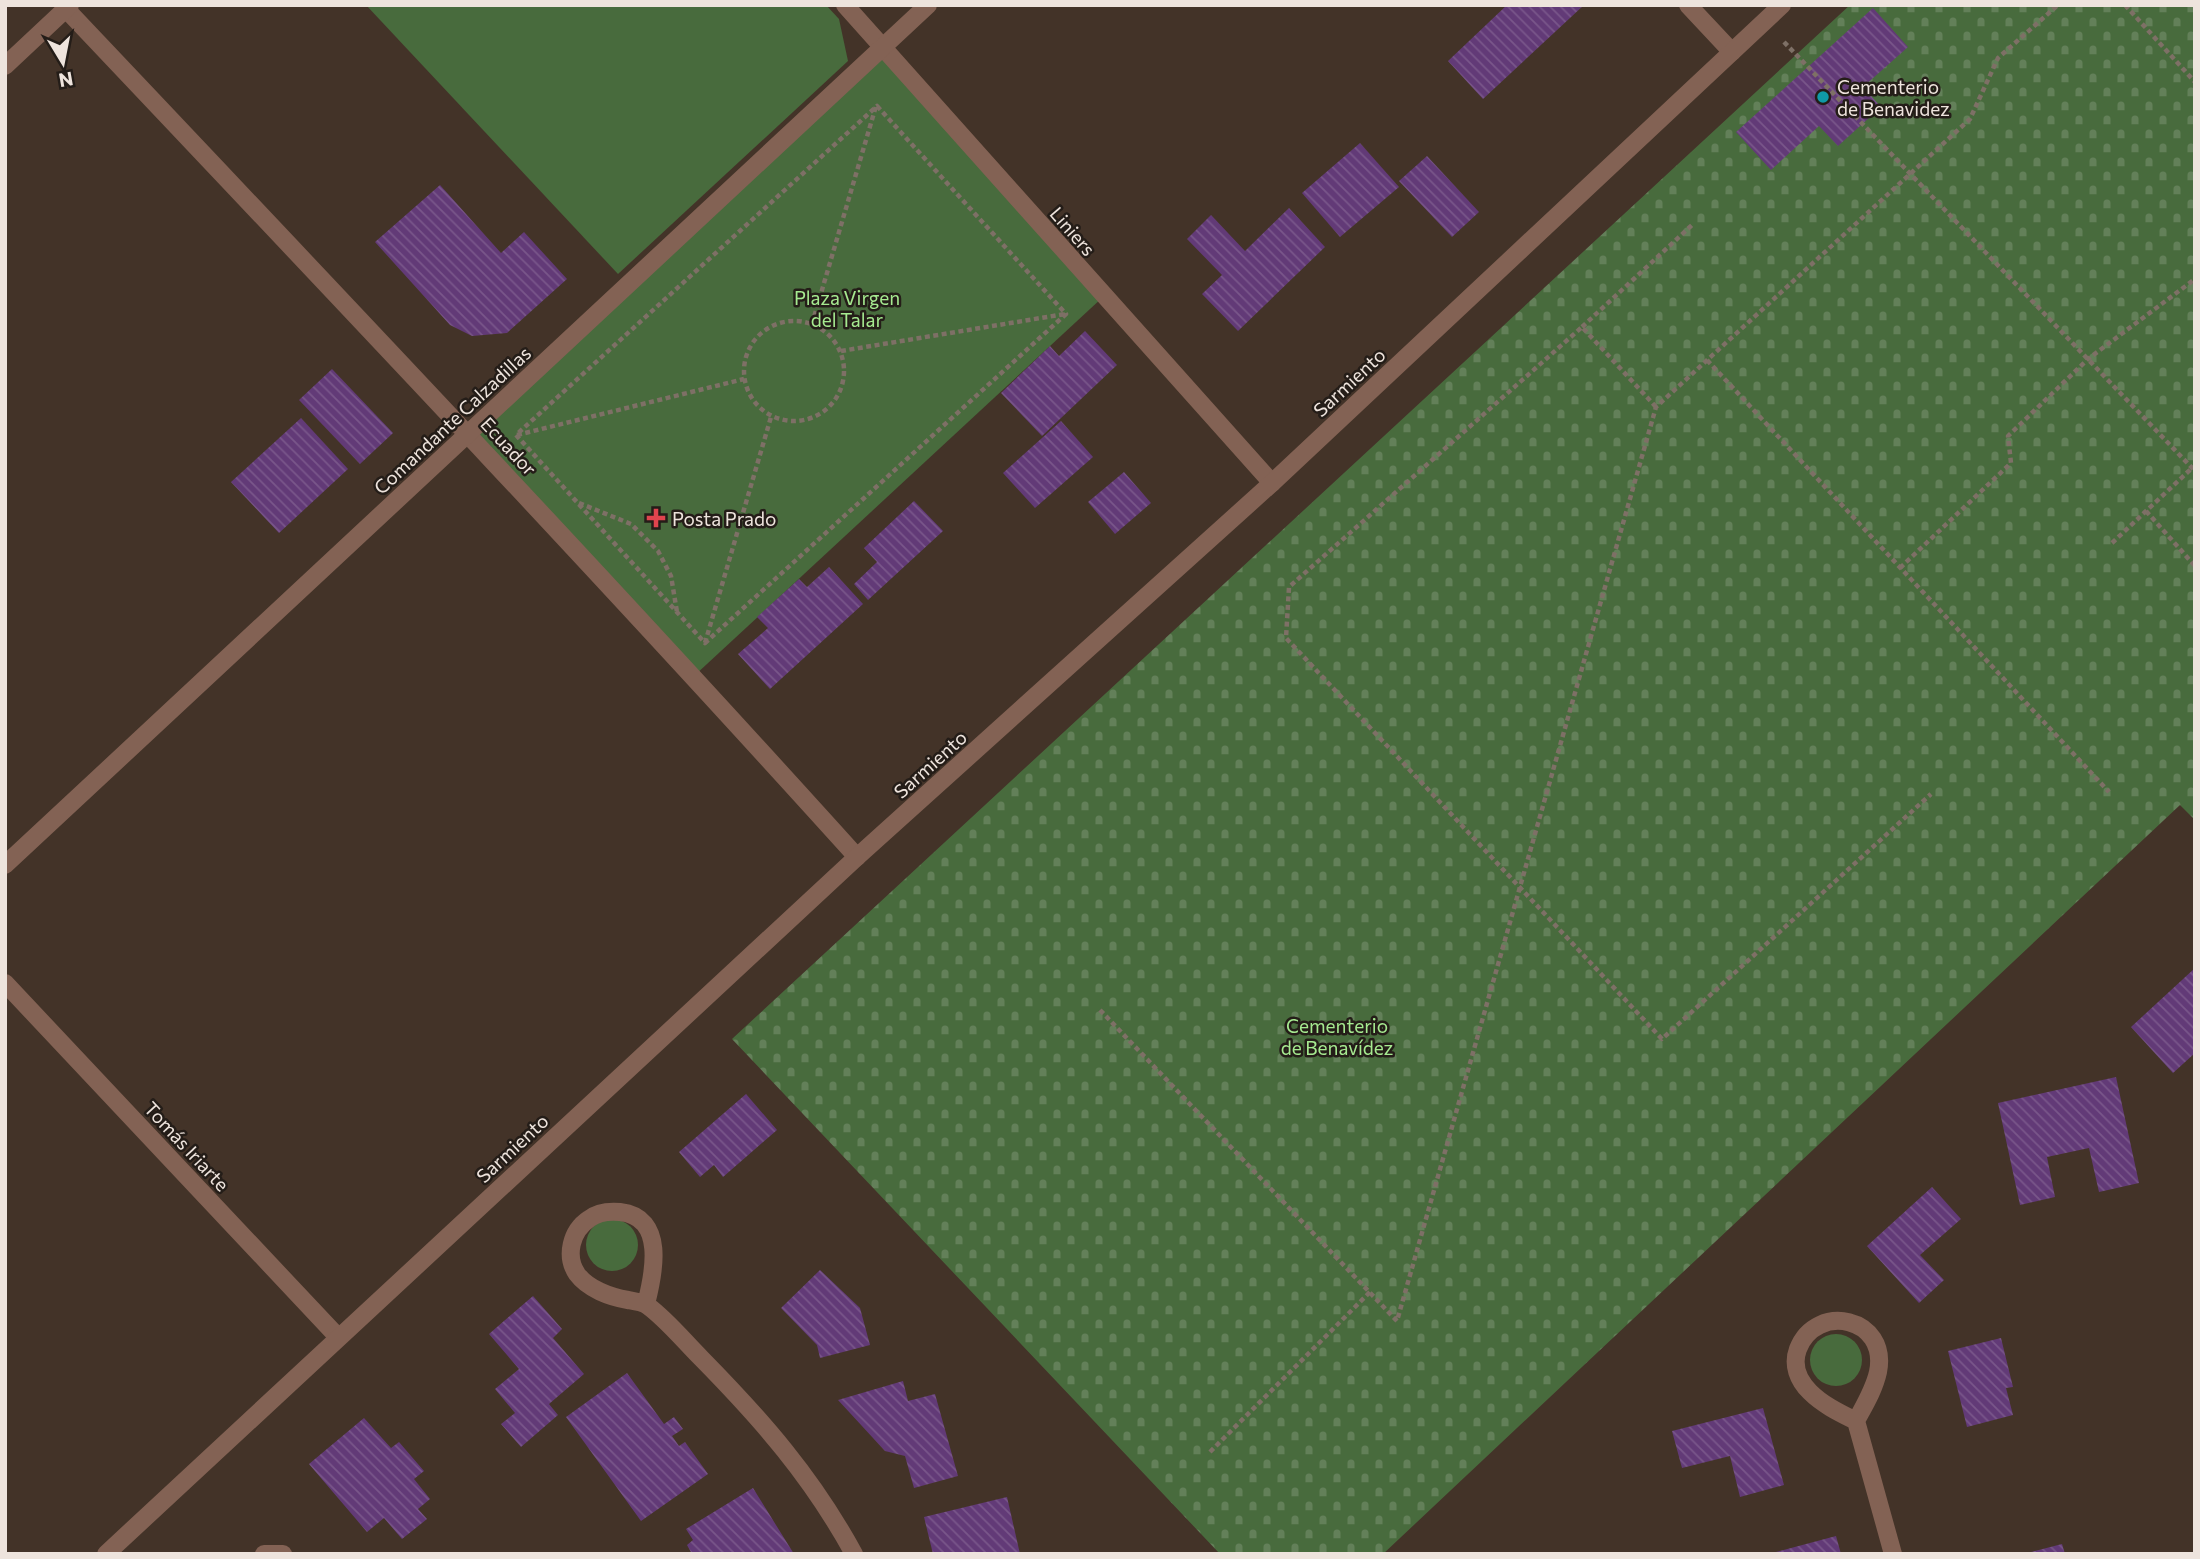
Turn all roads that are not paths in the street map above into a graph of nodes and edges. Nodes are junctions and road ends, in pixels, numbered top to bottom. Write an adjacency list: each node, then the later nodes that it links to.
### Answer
1 (845, 5): 6 (street, Liniers)
2 (928, 5): 6 (street, Comandante Calzadillas)
3 (1688, 5): 7 (street)
4 (1782, 5): 7 (street, Sarmiento)
5 (68, 7): 8 (street); 9 (street, Ecuador)
6 (883, 47): 9 (street, Comandante Calzadillas); 10 (street, Liniers)
7 (1732, 52): 10 (street, Sarmiento)
8 (5, 66)
9 (468, 433): 11 (street, Ecuador); 12 (street, Comandante Calzadillas)
10 (1272, 483): 11 (street, Sarmiento)
11 (857, 857): 15 (street, Sarmiento)
12 (5, 865)
13 (5, 984): 15 (street, Tomás Iriarte)
14 (646, 1304): 14 (street); 20 (street)
15 (338, 1337): 17 (street, Sarmiento)
16 (1856, 1421): 16 (street); 21 (street)
17 (106, 1554)
18 (264, 1554): 19 (street)
19 (283, 1554)
20 (855, 1554)
21 (1894, 1554)

